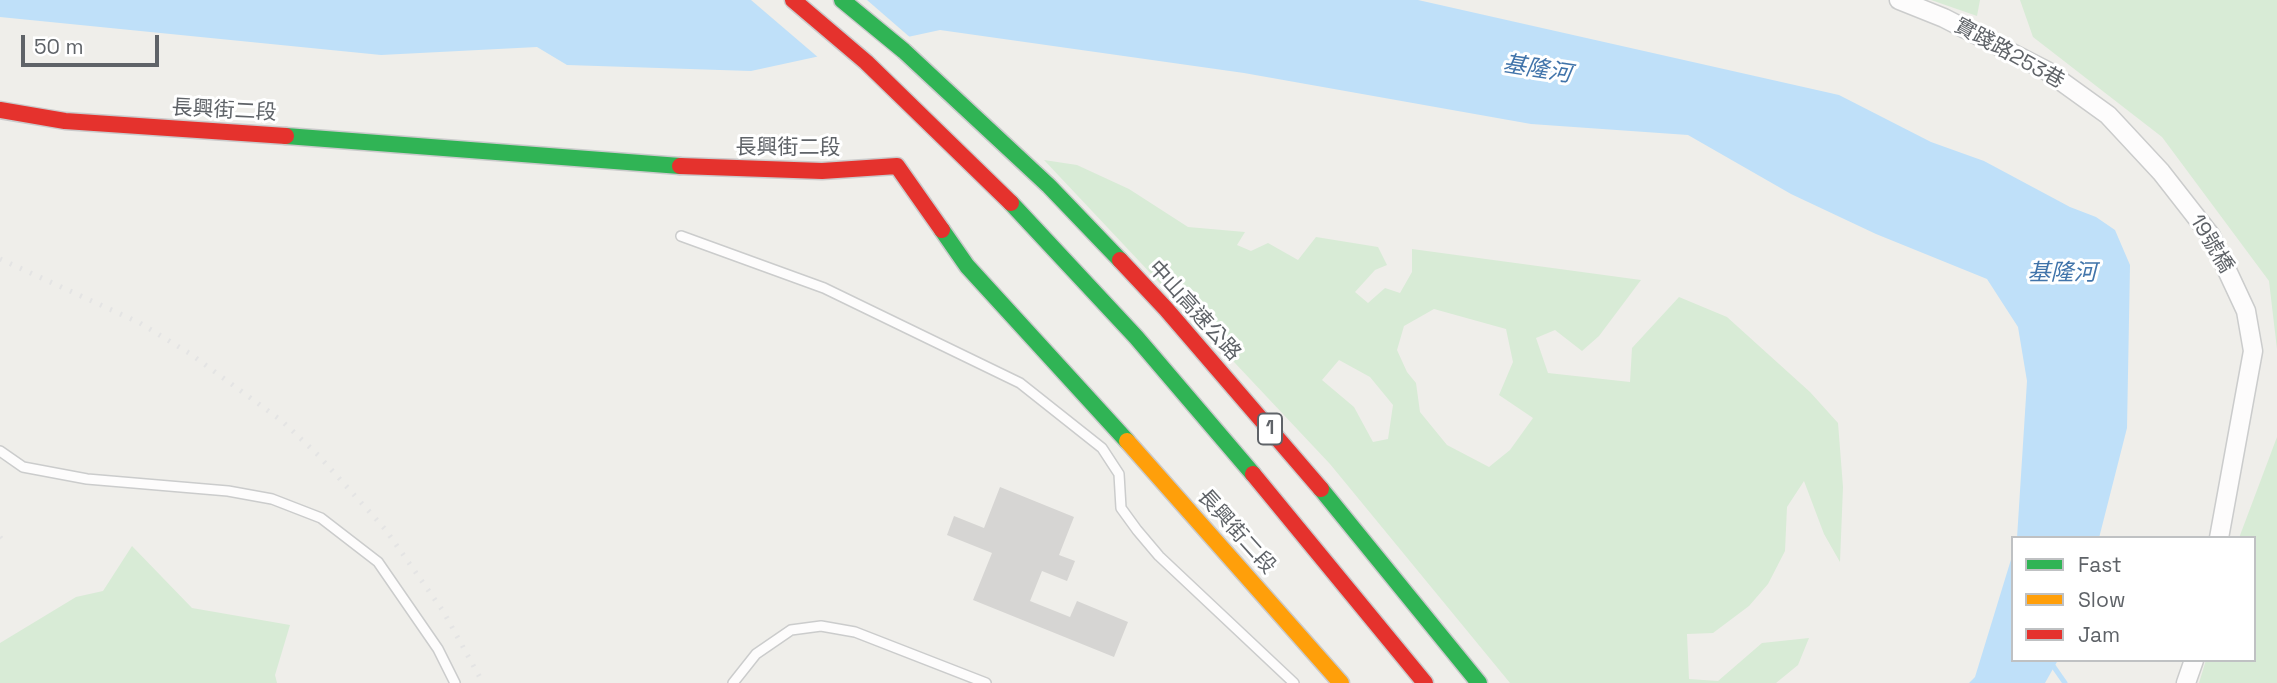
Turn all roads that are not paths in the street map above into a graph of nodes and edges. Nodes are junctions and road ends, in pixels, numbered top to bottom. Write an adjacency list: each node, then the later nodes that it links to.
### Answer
1 (793, 0): 15 (main road, 1)
2 (842, 0): 16 (main road, 中山高速公路 / 1)
3 (1899, 0): 5 (street, 實踐路253巷)
4 (0, 110): 14 (main road, 長興街二段)
5 (2142, 151): 8 (street, 19號橋)
6 (681, 236): 13 (lane)
7 (0, 452): 10 (lane)
8 (2219, 536)
9 (2193, 662): 17 (street)
10 (455, 683)
11 (733, 683): 12 (lane)
12 (986, 683)
13 (1294, 683)
14 (1341, 683)
15 (1425, 683)
16 (1479, 683)
17 (2186, 683)

